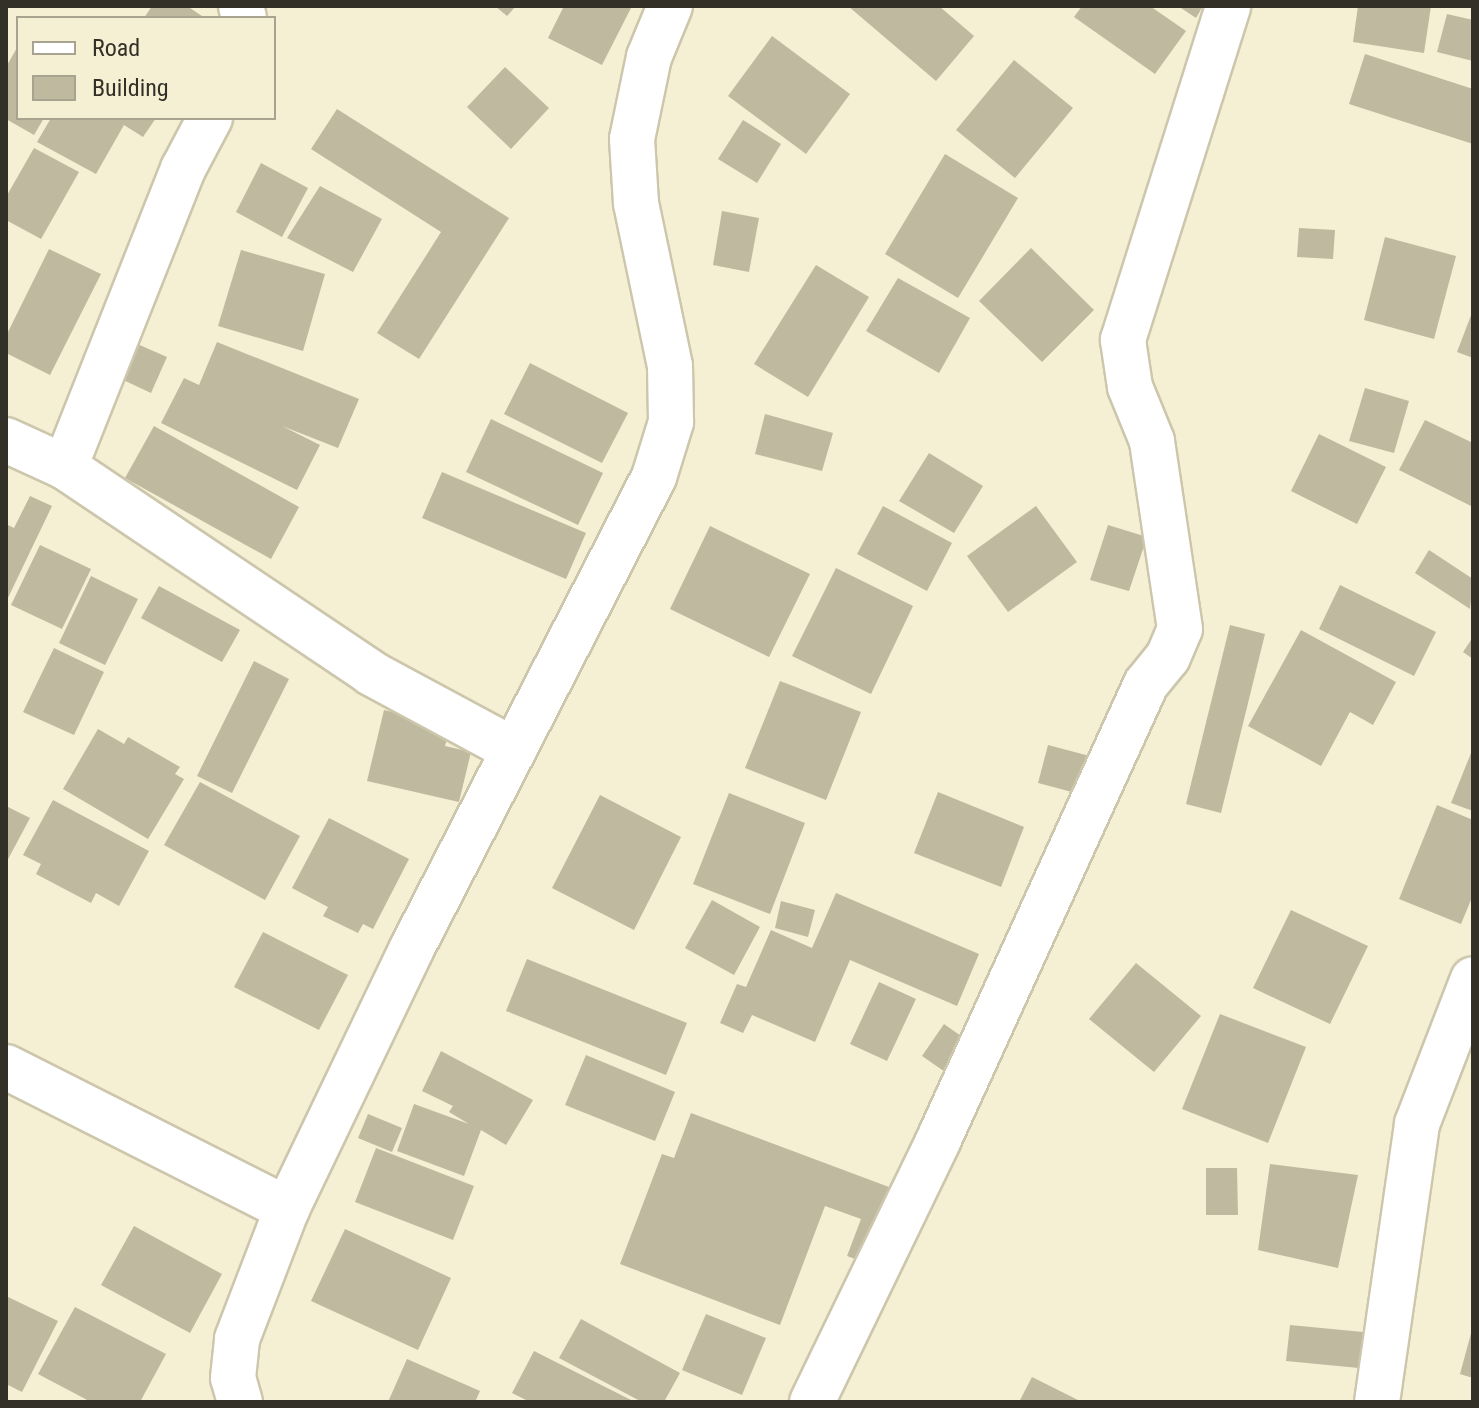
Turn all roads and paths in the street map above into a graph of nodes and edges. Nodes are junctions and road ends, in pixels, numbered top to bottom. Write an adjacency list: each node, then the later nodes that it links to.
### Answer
1 (670, 6): 6 (street)
2 (1228, 6): 11 (street)
3 (209, 120): 5 (street)
4 (6, 440): 5 (street)
5 (65, 467): 6 (street)
6 (512, 749): 9 (street)
7 (1473, 979): 12 (street)
8 (6, 1067): 9 (street)
9 (287, 1209): 10 (street)
10 (240, 1402)
11 (812, 1402)
12 (1377, 1402)

